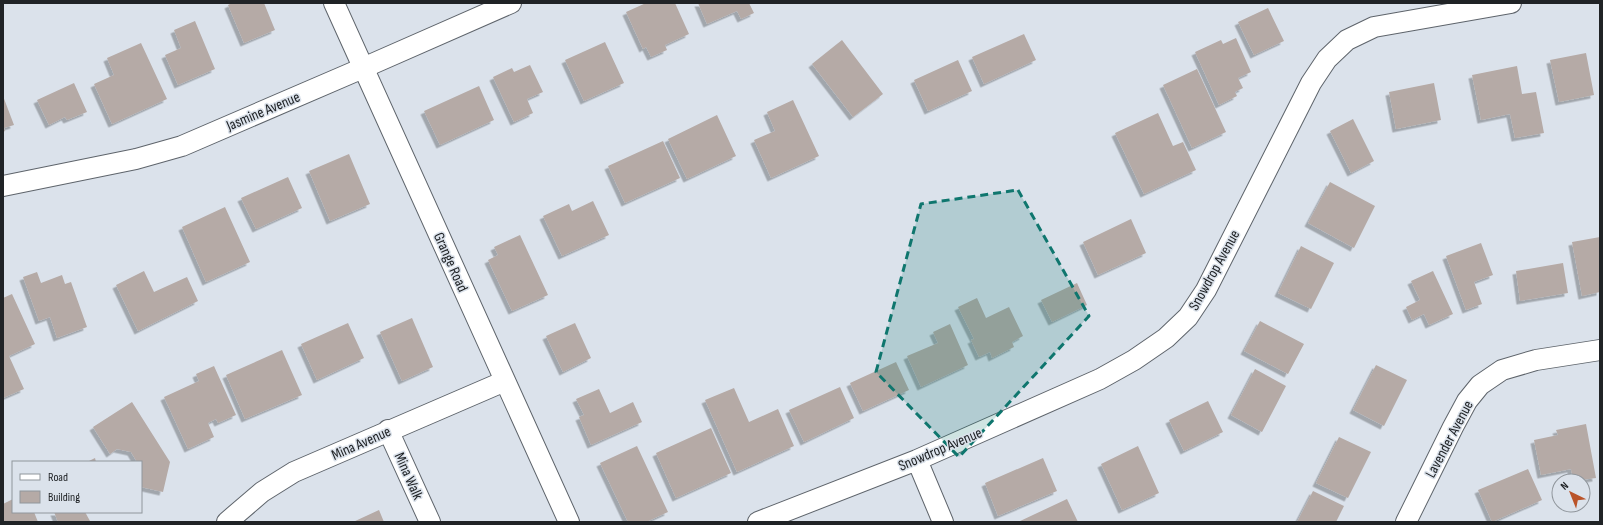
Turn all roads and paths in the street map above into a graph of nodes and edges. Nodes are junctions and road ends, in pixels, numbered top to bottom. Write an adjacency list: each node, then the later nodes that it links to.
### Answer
1 (334, 3): 4 (street, Grange Road)
2 (511, 3): 4 (street, Jasmine Avenue)
3 (1511, 3): 9 (street, Snowdrop Avenue)
4 (363, 68): 5 (street, Jasmine Avenue); 7 (street, Grange Road)
5 (3, 186)
6 (1600, 350): 15 (street, Lavender Avenue)
7 (505, 381): 8 (street, Mina Avenue); 12 (street, Grange Road)
8 (388, 430): 10 (street, Mina Avenue); 11 (street, Mina Walk)
9 (917, 460): 13 (street, Snowdrop Avenue); 14 (street)
10 (227, 522)
11 (430, 522)
12 (569, 522)
13 (758, 522)
14 (943, 522)
15 (1406, 522)

